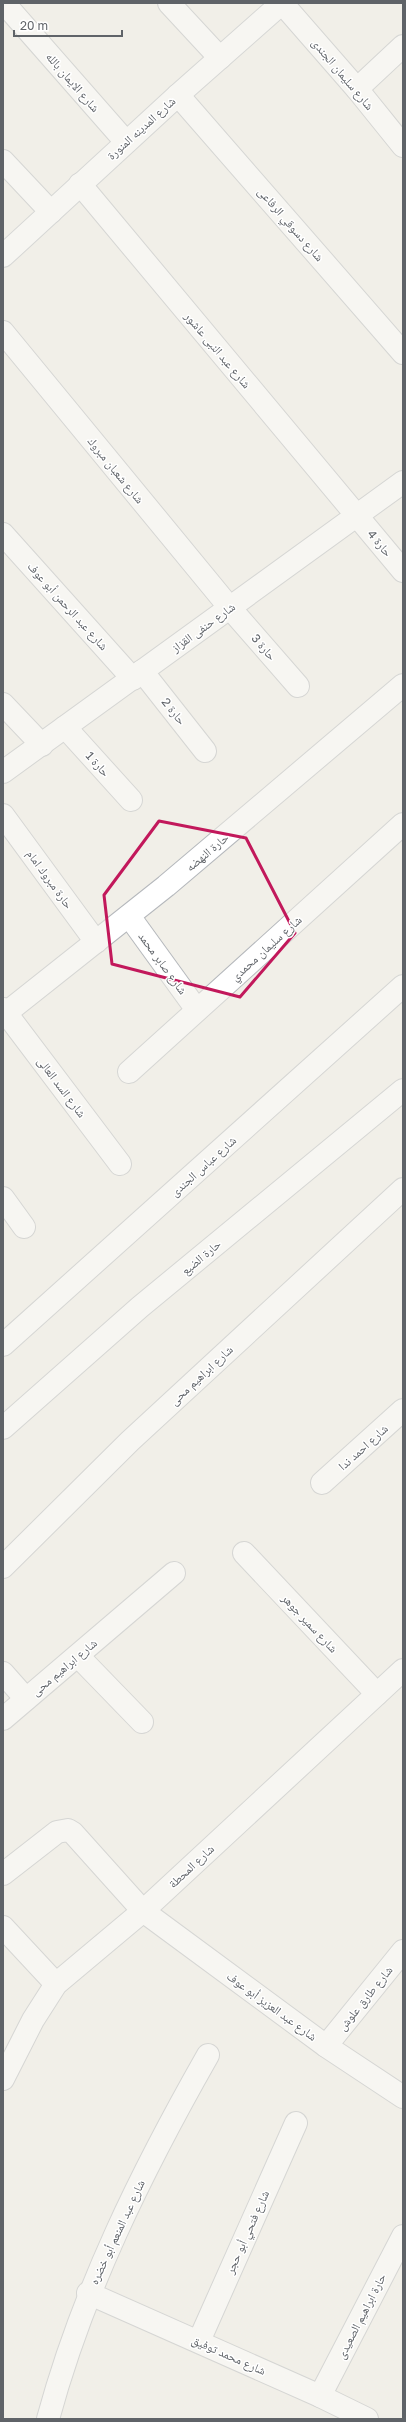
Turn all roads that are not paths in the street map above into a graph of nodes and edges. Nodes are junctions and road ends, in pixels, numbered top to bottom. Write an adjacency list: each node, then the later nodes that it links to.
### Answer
1 (4, 3): 8 (street, شارع الايمان بالله)
2 (169, 3): 5 (street)
3 (282, 3): 5 (street, شارع المدينه المنورة); 6 (street, شارع سليمان الجندى)
4 (403, 46): 6 (street)
5 (220, 58): 7 (street, شارع المدينه المنورة)
6 (357, 89): 9 (street, شارع سليمان الجندى)
7 (178, 94): 8 (street, شارع المدينه المنورة); 15 (street, شارع دسوقي الرفاعى)
8 (126, 142): 11 (street, شارع المدينه المنورة)
9 (403, 146)
10 (3, 161): 12 (street)
11 (80, 184): 12 (street, شارع المدينه المنورة); 17 (street, شارع عبد النبى عاشور)
12 (51, 212): 13 (street, شارع المدينه المنورة)
13 (3, 256)
14 (3, 332): 20 (street, شارع شعبان مبروك)
15 (403, 353)
16 (403, 482): 17 (street, شارع حنفى القزاز)
17 (357, 516): 19 (street, حارة 4); 20 (street, شارع حنفى القزاز)
18 (3, 534): 21 (street, شارع عبد الرحمن أبو عوف)
19 (403, 571)
20 (230, 608): 21 (street, شارع حنفى القزاز); 23 (street, حارة 3)
21 (137, 675): 25 (street, شارع حنفى القزاز); 27 (street, حارة 2)
22 (403, 685): 32 (street, حارة النهضه)
23 (298, 686)
24 (3, 704): 26 (street)
25 (65, 727): 26 (street, شارع حنفى القزاز); 29 (street, حارة 1)
26 (42, 744): 28 (street, شارع حنفى القزاز)
27 (205, 751)
28 (3, 772)
29 (131, 800)
30 (3, 815): 33 (street, حارة مبروك امام)
31 (403, 824): 35 (street, شارع سليمان محمدي)
32 (129, 916): 33 (street, حارة النهضه); 35 (street, شارع صابر محمد)
33 (96, 942): 36 (street, حارة النهضه)
34 (403, 986): 43 (street, شارع عباس الجندى)
35 (197, 1010): 37 (street, شارع سليمان محمدي)
36 (5, 1011): 39 (street, شارع السد العالى)
37 (128, 1072)
38 (403, 1090): 45 (street, حارة الضبع)
39 (120, 1164)
40 (403, 1189): 48 (street, شارع ابراهيم محى)
41 (3, 1198): 42 (street)
42 (24, 1227)
43 (3, 1345)
44 (403, 1410): 46 (street, شارع احمد ندا)
45 (3, 1428)
46 (322, 1483)
47 (244, 1553): 53 (street, شارع سمير جوهر)
48 (3, 1567)
49 (174, 1572): 50 (street, شارع ابراهيم محى)
50 (78, 1656): 54 (street, شارع ابراهيم محى); 56 (street)
51 (403, 1670): 53 (street, شارع المحطة)
52 (3, 1673): 54 (street, شارع ابراهيم محى)
53 (377, 1694): 58 (street, شارع المحطة)
54 (26, 1699): 55 (street, شارع ابراهيم محى)
55 (3, 1719)
56 (142, 1722)
57 (3, 1874): 58 (street, شارع عبد العزيز أبو عوف)
58 (143, 1911): 61 (street, شارع المحطة); 62 (street, شارع عبد العزيز أبو عوف)
59 (3, 1927): 61 (street)
60 (403, 1951): 62 (street, شارع طارق علوش)
61 (56, 1984): 64 (street, شارع المحطة)
62 (326, 2046): 65 (street, شارع عبد العزيز أبو عوف)
63 (208, 2055): 68 (street, شارع عبد المنعم أبو خضره)
64 (3, 2079)
65 (403, 2097)
66 (296, 2123): 69 (street, شارع فتحي أبو حجر)
67 (403, 2236): 70 (street, حارة ابراهيم الصعيدى)
68 (88, 2293): 69 (street, شارع محمد توفيق); 71 (street, شارع عبد المنعم أبو خضره)
69 (198, 2341): 70 (street, شارع محمد توفيق)
70 (320, 2396): 72 (street, شارع محمد توفيق)
71 (48, 2419)
72 (367, 2419)

